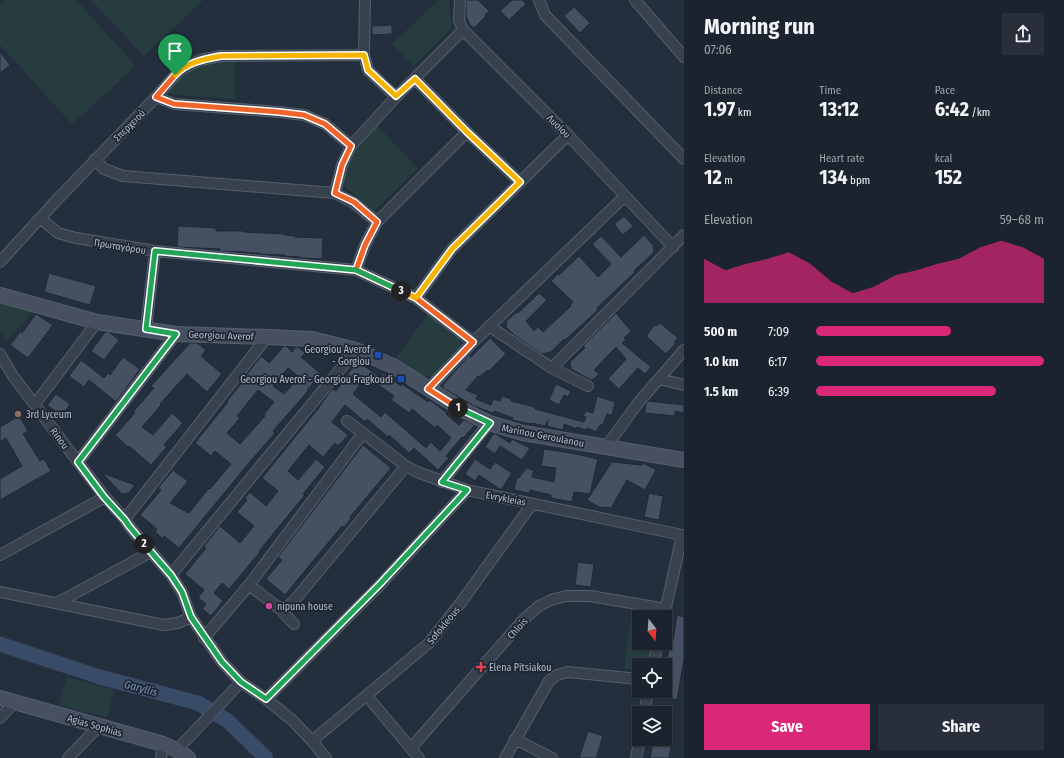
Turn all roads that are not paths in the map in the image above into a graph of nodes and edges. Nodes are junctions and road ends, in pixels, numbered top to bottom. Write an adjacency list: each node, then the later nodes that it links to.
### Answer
1 (365, 0): 6 (street)
2 (460, 0): 5 (street)
3 (539, 0): 15 (street)
4 (635, 0): 7 (street)
5 (463, 30): 8 (street); 12 (street, Λυσίου)
6 (364, 55): 9 (street); 10 (street, Σπερχειού)
7 (684, 57)
8 (415, 79): 9 (street); 11 (street)
9 (396, 96): 13 (street)
10 (156, 97): 13 (street); 14 (street, Σπερχειού)
11 (467, 132): 16 (street); 20 (street)
12 (568, 135): 16 (street); 18 (street, Λυσίου)
13 (351, 146): 17 (street)
14 (95, 159): 17 (street); 19 (street, Σπερχειού)
15 (684, 159)
16 (520, 182): 27 (street)
17 (335, 193): 20 (street)
18 (625, 196): 22 (street, Λυσίου); 29 (street)
19 (40, 218): 23 (street, Πρωταγόρου); 24 (street, Σπερχειού)
20 (377, 222): 25 (street)
21 (684, 236): 22 (street)
22 (673, 247): 38 (street)
23 (155, 251): 25 (street, Πρωταγόρου); 30 (street)
24 (0, 262)
25 (356, 270): 27 (street, Πρωταγόρου)
26 (0, 295): 28 (street, Georgiou Averof)
27 (416, 298): 33 (street, Πρωταγόρου)
28 (97, 322): 30 (street, Georgiou Averof); 43 (street)
29 (489, 326): 33 (street); 38 (street)
30 (146, 329): 31 (street, Georgiou Averof)
31 (176, 334): 32 (street, Georgiou Averof); 49 (street)
32 (267, 337): 34 (street, Georgiou Averof); 55 (street)
33 (473, 342): 42 (street)
34 (356, 350): 37 (street, Georgiou Averof); 58 (street)
35 (684, 350): 39 (street)
36 (0, 354): 43 (street, Rinou)
37 (393, 366): 42 (street, Marinou Geroulanou)
38 (552, 368): 41 (street)
39 (659, 379): 40 (street); 47 (street)
40 (684, 385)
41 (588, 386)
42 (428, 389): 45 (street, Marinou Geroulanou)
43 (35, 404): 49 (street, Rinou)
44 (347, 421): 46 (street, Evrykleias)
45 (490, 423): 47 (street, Marinou Geroulanou); 51 (street)
46 (362, 433): 50 (street, Evrykleias); 59 (street)
47 (606, 447): 48 (street, Marinou Geroulanou)
48 (684, 460)
49 (78, 462): 53 (street, Rinou)
50 (406, 466): 51 (street, Evrykleias); 62 (street)
51 (442, 482): 52 (street, Evrykleias)
52 (467, 490): 54 (street, Evrykleias); 72 (street)
53 (104, 497): 55 (street, Rinou); 57 (street)
54 (532, 504): 64 (street, Evrykleias); 70 (street, Sofokleous)
55 (125, 520): 56 (street, Rinou)
56 (151, 552): 58 (street, Rinou); 61 (street)
57 (0, 555)
58 (171, 575): 65 (street, Rinou)
59 (249, 585): 62 (street); 67 (street)
60 (0, 592): 61 (street)
61 (57, 603): 65 (street)
62 (279, 608): 66 (street)
63 (652, 610): 80 (street, Chlois)
64 (666, 610)
65 (191, 617): 67 (street, Rinou)
66 (294, 624)
67 (204, 638): 69 (street, Rinou)
68 (632, 678): 76 (street)
69 (241, 682): 72 (street, Rinou); 81 (street)
70 (367, 696): 77 (street, Sofokleous); 80 (street)
71 (0, 698): 73 (street, Agias Sophias)
72 (266, 699): 77 (street, Rinou)
73 (15, 702): 74 (street); 75 (street, Agias Sophias)
74 (0, 718)
75 (99, 726): 78 (street, Agias Sophias); 82 (street)
76 (515, 739): 86 (street); 87 (street)
77 (312, 741): 84 (street, Rinou)
78 (163, 744): 81 (street, Agias Sophias); 83 (street)
79 (639, 746): 88 (street)
80 (411, 748): 85 (street)
81 (181, 755)
82 (68, 758)
83 (161, 758)
84 (326, 758)
85 (419, 758)
86 (505, 758)
87 (552, 758)
88 (636, 758)

